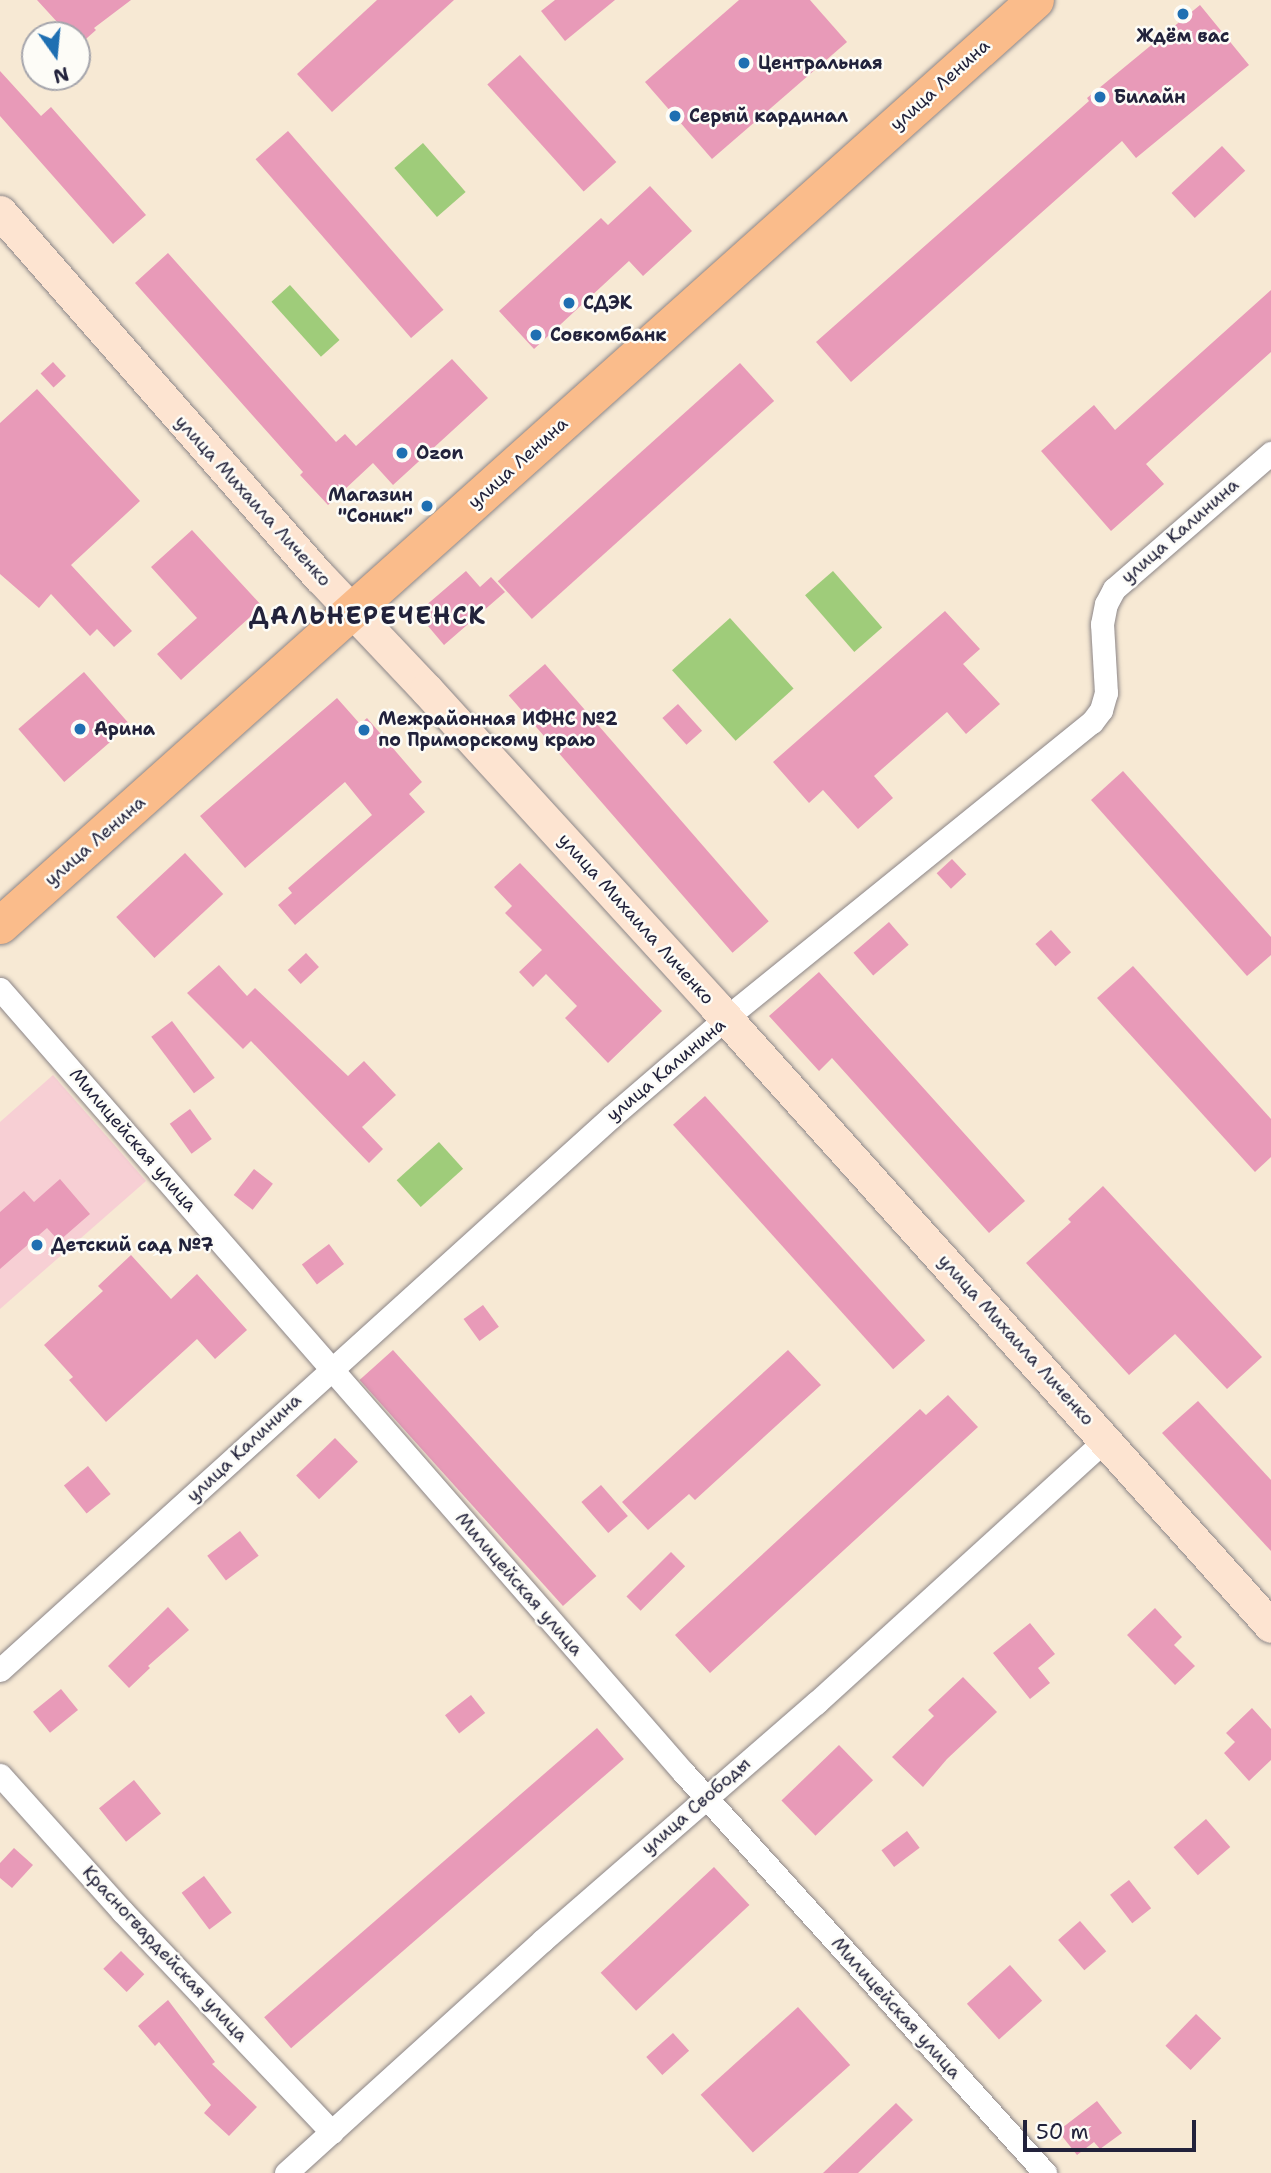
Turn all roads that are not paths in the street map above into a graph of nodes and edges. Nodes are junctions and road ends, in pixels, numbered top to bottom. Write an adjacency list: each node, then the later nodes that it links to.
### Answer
1 (1035, 0): 4 (main road, улица Ленина)
2 (0, 212): 4 (main road, улица Михаила Личенко)
3 (1271, 453): 7 (street, улица Калинина)
4 (354, 611): 5 (main road, улица Ленина); 7 (main road, улица Михаила Личенко)
5 (0, 925)
6 (0, 989): 8 (street, Милицейская улица)
7 (726, 1018): 8 (street, улица Калинина); 9 (main road, улица Михаила Личенко)
8 (332, 1367): 11 (street, улица Калинина); 13 (street, Милицейская улица)
9 (1106, 1439): 10 (main road, улица Михаила Личенко); 13 (street, улица Свободы)
10 (1271, 1626)
11 (0, 1670)
12 (0, 1775): 14 (street, Красногвардейская улица)
13 (706, 1797): 14 (street, улица Свободы); 16 (street, Милицейская улица)
14 (332, 2132): 15 (street, улица Свободы)
15 (286, 2173)
16 (1045, 2173)

